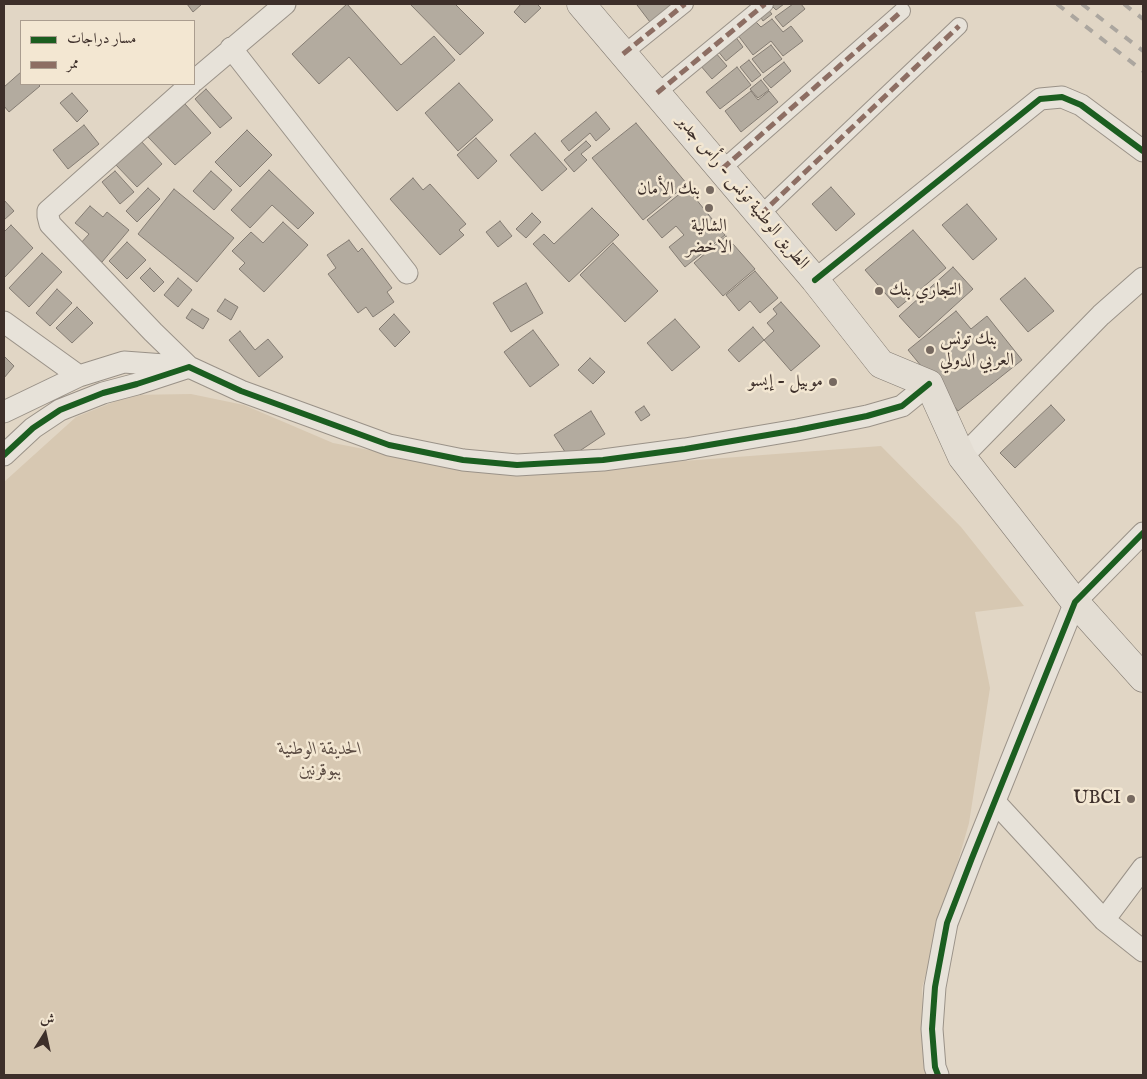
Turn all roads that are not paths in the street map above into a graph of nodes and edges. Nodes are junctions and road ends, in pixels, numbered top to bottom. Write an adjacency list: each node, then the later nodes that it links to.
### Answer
1 (285, 4): 7 (street)
2 (685, 4): 8 (street)
3 (765, 4): 11 (street)
4 (589, 7): 8 (main road, الطريق الوطنية تونس - رأس جدير)
5 (902, 11): 13 (street)
6 (959, 26): 14 (street)
7 (232, 48): 9 (street); 15 (street)
8 (623, 54): 11 (main road, الطريق الوطنية تونس - رأس جدير)
9 (195, 80)
10 (190, 85): 19 (street)
11 (657, 93): 13 (main road, الطريق الوطنية تونس - رأس جدير)
12 (1143, 151): 17 (street)
13 (722, 169): 14 (main road, الطريق الوطنية تونس - رأس جدير)
14 (760, 215): 17 (main road, الطريق الوطنية تونس - رأس جدير)
15 (407, 273)
16 (1143, 278): 24 (street)
17 (815, 280): 21 (main road, الطريق الوطنية تونس - رأس جدير)
18 (4, 322): 20 (street)
19 (189, 367): 20 (street); 21 (street); 23 (street)
20 (80, 376): 22 (street)
21 (929, 384): 24 (main road)
22 (4, 412)
23 (4, 455)
24 (962, 457): 26 (main road)
25 (1143, 533): 26 (street)
26 (1075, 602): 27 (main road); 28 (street)
27 (1143, 678)
28 (995, 802): 30 (street); 32 (street)
29 (1143, 868): 30 (street)
30 (1104, 920): 31 (street)
31 (1143, 951)
32 (938, 1075)

